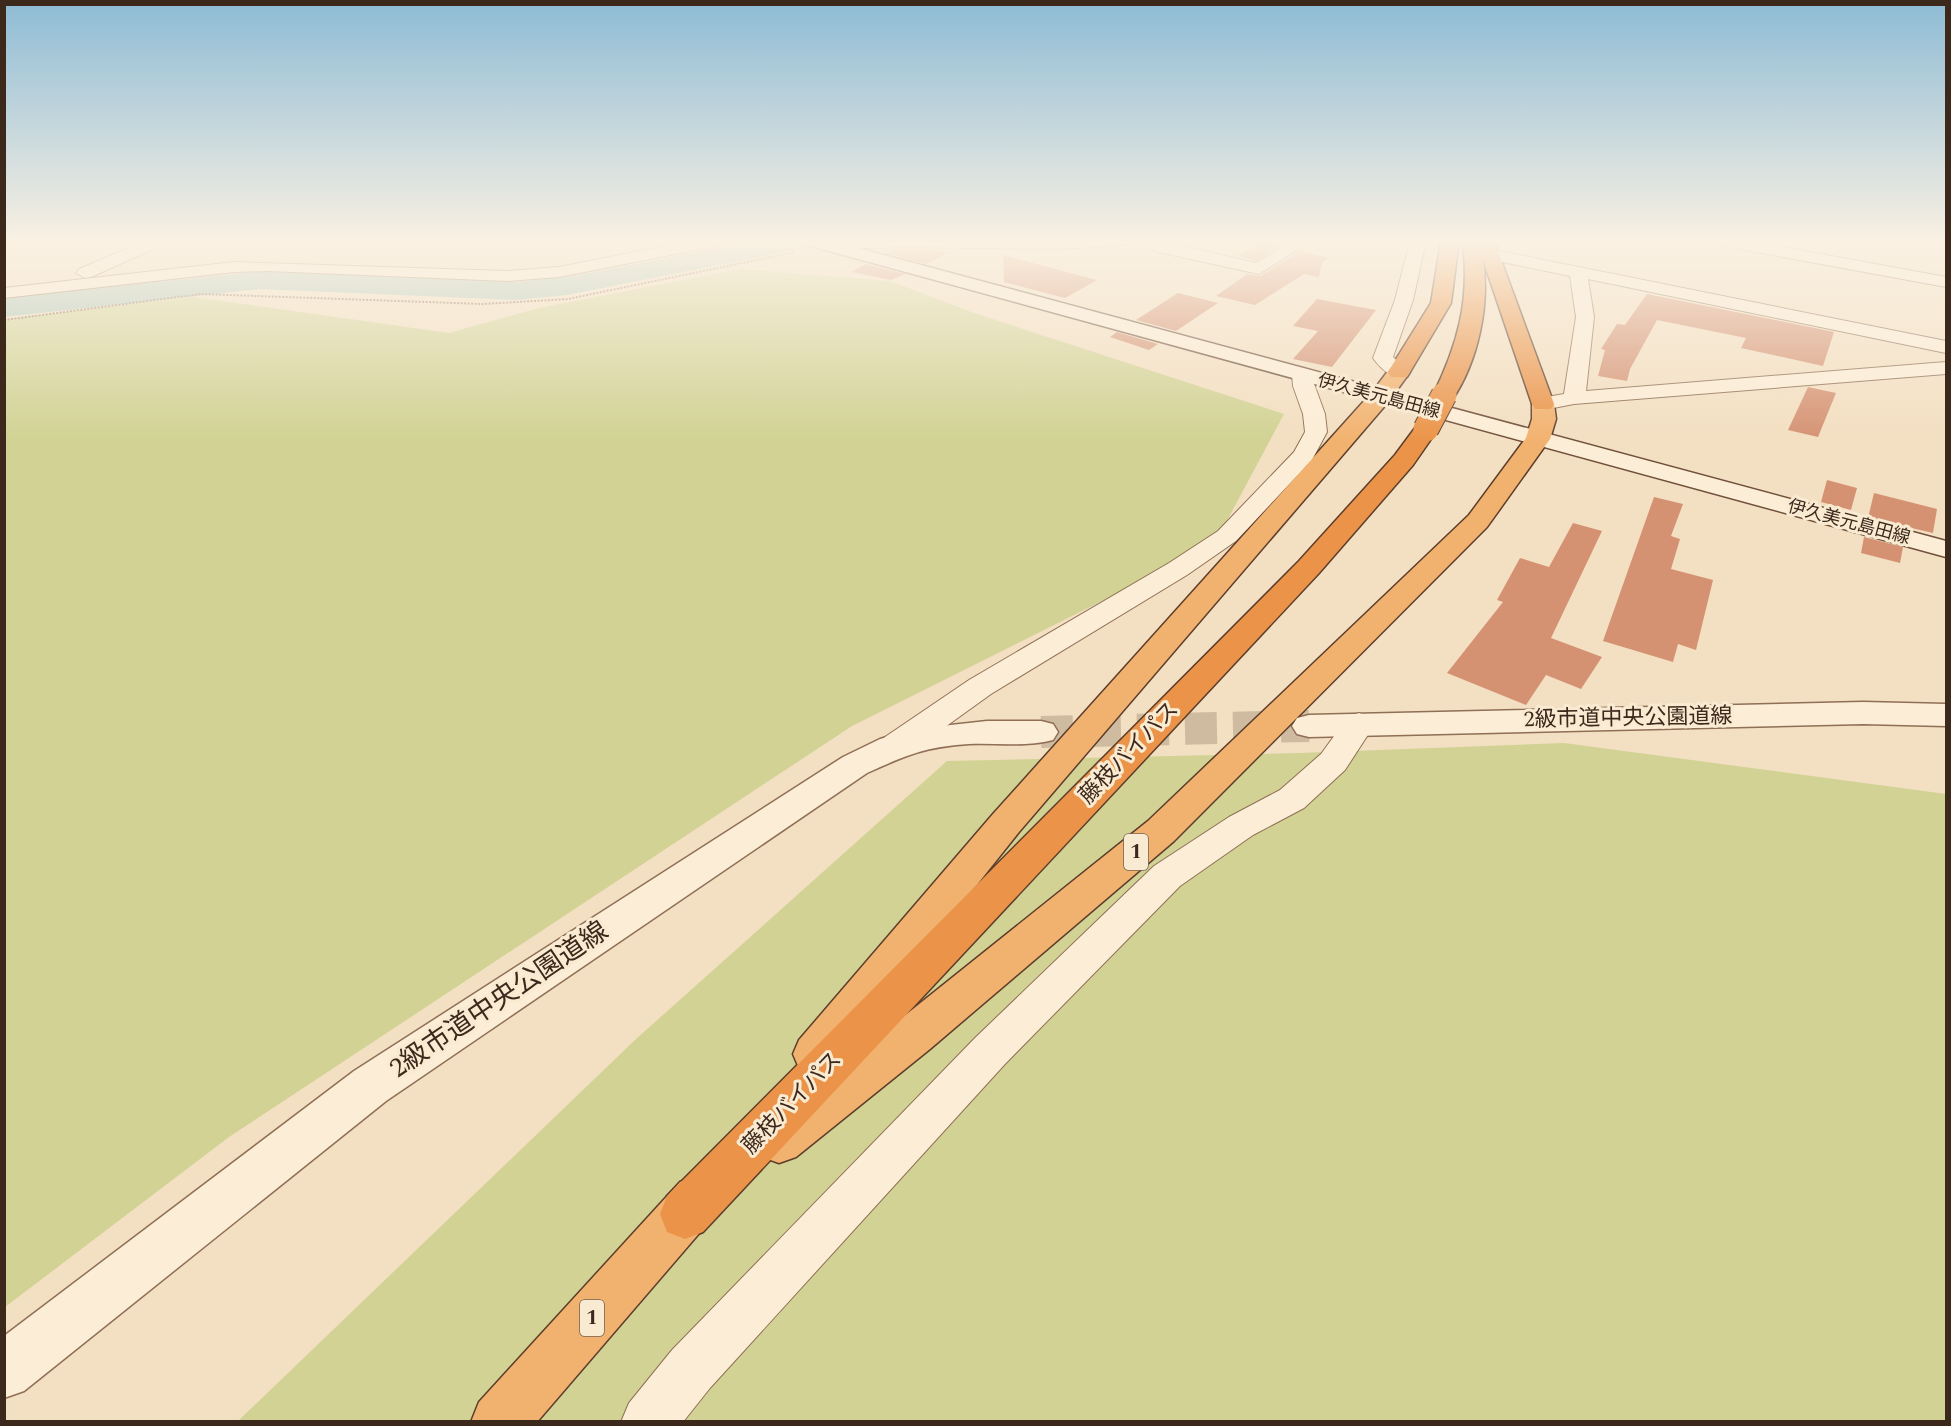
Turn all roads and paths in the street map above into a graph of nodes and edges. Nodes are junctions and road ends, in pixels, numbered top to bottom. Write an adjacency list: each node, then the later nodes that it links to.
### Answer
1 (1058, 308): 10 (main road, 伊久美元島田線)
2 (1401, 308): 11 (street)
3 (1438, 308): 11 (highway, 1)
4 (1476, 308): 20 (highway, 藤枝バイパス / 1, bridge)
5 (1505, 308): 13 (highway)
6 (1584, 308): 12 (street)
7 (1753, 308): 8 (street)
8 (1947, 347)
9 (1947, 368): 12 (street)
10 (1302, 374): 11 (main road, 伊久美元島田線); 19 (street)
11 (1390, 384): 13 (main road, 伊久美元島田線); 20 (highway, 1)
12 (1574, 398): 13 (street)
13 (1540, 422): 14 (main road, 伊久美元島田線); 20 (highway, 1)
14 (1947, 549)
15 (1947, 715): 16 (main road, 2級市道中央公園道線)
16 (1359, 724): 17 (main road, 2級市道中央公園道線); 23 (street)
17 (1309, 726)
18 (1041, 732): 19 (main road, 2級市道中央公園道線)
19 (897, 745): 21 (main road, 2級市道中央公園道線)
20 (685, 1214): 22 (highway, 1)
21 (4, 1371)
22 (499, 1422)
23 (648, 1422)

